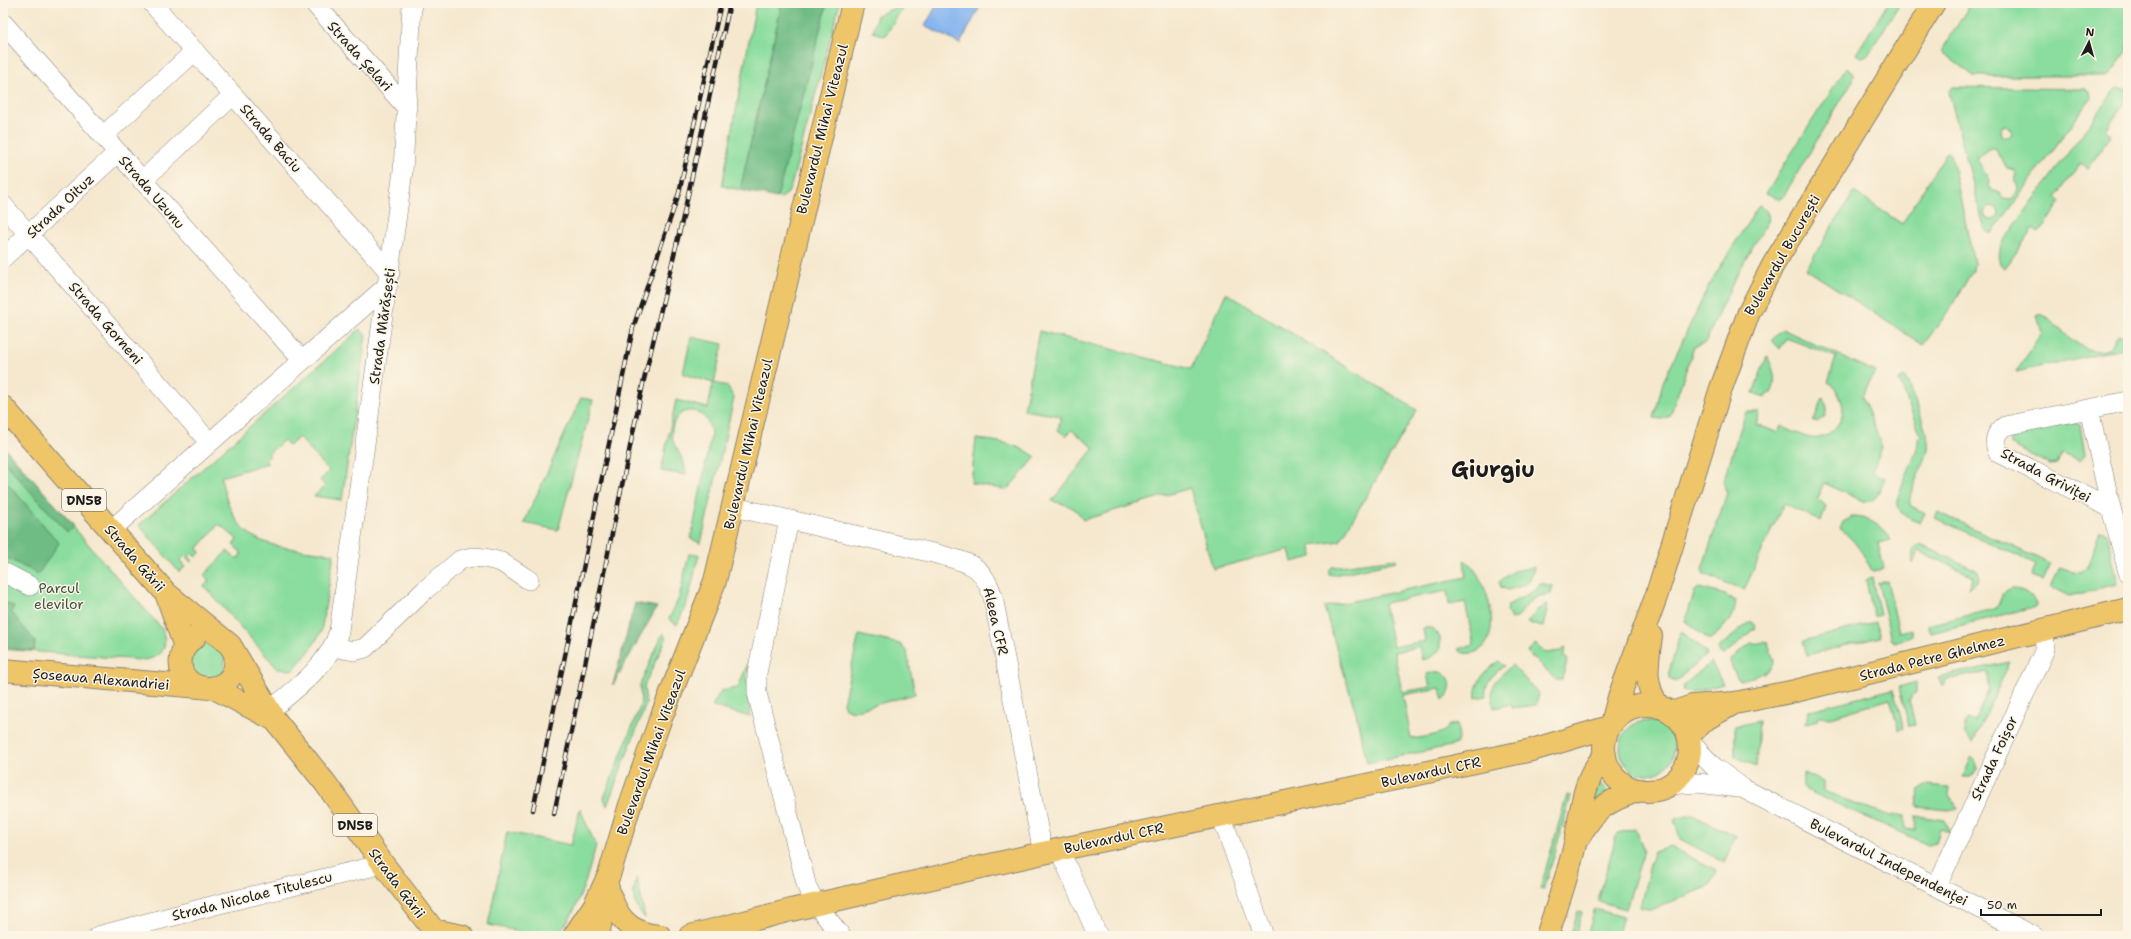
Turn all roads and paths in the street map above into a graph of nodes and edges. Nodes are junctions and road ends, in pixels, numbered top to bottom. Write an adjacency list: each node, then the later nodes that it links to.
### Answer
1 (152, 3): 7 (street, Strada Baciu)
2 (314, 3): 9 (street, Strada Șelari)
3 (412, 3): 9 (street, Strada Mărășești)
4 (853, 3): 22 (main road, Bulevardul Mihai Viteazul)
5 (1934, 3): 31 (main road, Bulevardul București)
6 (3, 23): 10 (street, Strada Uzunu)
7 (195, 52): 8 (street, Strada Baciu); 10 (street)
8 (233, 95): 12 (street); 16 (street, Strada Baciu)
9 (407, 108): 16 (street, Strada Mărășești)
10 (103, 136): 11 (street, Strada Uzunu)
11 (117, 153): 12 (street, Strada Uzunu); 14 (street, Strada Oituz)
12 (142, 180): 17 (street, Strada Uzunu)
13 (3, 205): 14 (street, Strada Gorneni)
14 (29, 234): 15 (street, Strada Oituz); 21 (street, Strada Gorneni)
15 (3, 258)
16 (389, 279): 17 (street); 35 (street, Strada Mărășești)
17 (302, 360): 21 (street)
18 (2128, 401): 20 (street, Strada Griviței)
19 (3, 407): 25 (main road, Strada Gării / DN5B)
20 (2089, 409): 23 (street, Strada Griviței); 23 (street, Strada Griviței)
21 (209, 442): 25 (street)
22 (734, 507): 24 (street, Aleea CFR); 55 (main road, Bulevardul Mihai Viteazul)
23 (2111, 508): 27 (street, Strada Griviței)
24 (789, 520): 53 (street, Aleea CFR); 57 (street)
25 (111, 530): 30 (main road, Strada Gării / DN5B)
26 (3, 572): 29 (street)
27 (2128, 572)
28 (529, 580): 35 (street)
29 (30, 586)
30 (166, 593): 34 (main road, DN5B); 36 (main road, Strada Gării / DN5B)
31 (1656, 597): 42 (main road, Bulevardul București); 44 (main road, Bulevardul București)
32 (2128, 610): 33 (main road, Strada Petre Ghelmez)
33 (2044, 630): 41 (main road, Strada Petre Ghelmez); 56 (street, Strada Foișor)
34 (219, 636): 36 (main road); 37 (main road, DN5B)
35 (333, 647): 43 (street, Strada Mărășești)
36 (183, 652): 39 (main road); 40 (main road, DN5B)
37 (235, 654): 40 (main road); 43 (main road, DN5B)
38 (3, 670): 39 (main road, Șoseaua Alexandriei)
39 (142, 682): 40 (main road, Șoseaua Alexandriei)
40 (207, 688): 43 (main road, DN5B)
41 (1735, 702): 42 (main road, Strada Petre Ghelmez); 45 (main road, Strada Petre Ghelmez)
42 (1665, 710): 44 (main road); 45 (main road)
43 (272, 715): 54 (main road, Strada Gării / DN5B)
44 (1611, 726): 46 (main road, Bulevardul CFR); 47 (main road)
45 (1689, 738): 48 (main road); 49 (street, Bulevardul Independenței)
46 (1540, 748): 47 (main road, Bulevardul CFR); 51 (main road, Bulevardul CFR)
47 (1604, 753): 50 (main road); 52 (main road)
48 (1668, 786): 49 (street, Bulevardul Independenței); 50 (main road)
49 (1744, 789): 56 (street, Bulevardul Independenței)
50 (1640, 790): 52 (main road)
51 (1221, 816): 53 (main road, Bulevardul CFR); 67 (street)
52 (1574, 845): 68 (main road)
53 (1051, 851): 57 (main road, Bulevardul CFR); 66 (street, Aleea CFR)
54 (383, 864): 58 (main road, Strada Gării / DN5B); 59 (street, Strada Nicolae Titulescu)
55 (608, 880): 61 (main road, Bulevardul Mihai Viteazul); 62 (main road, Bulevardul Mihai Viteazul); 63 (main road)
56 (1937, 886): 69 (street, Bulevardul Independenței)
57 (816, 904): 64 (main road, Bulevardul CFR); 65 (street)
58 (436, 933): 60 (main road, Strada Gării)
59 (98, 936)
60 (462, 936)
61 (574, 936)
62 (598, 936)
63 (660, 936)
64 (690, 936)
65 (841, 936)
66 (1098, 936)
67 (1264, 936)
68 (1547, 936)
69 (2034, 936)

